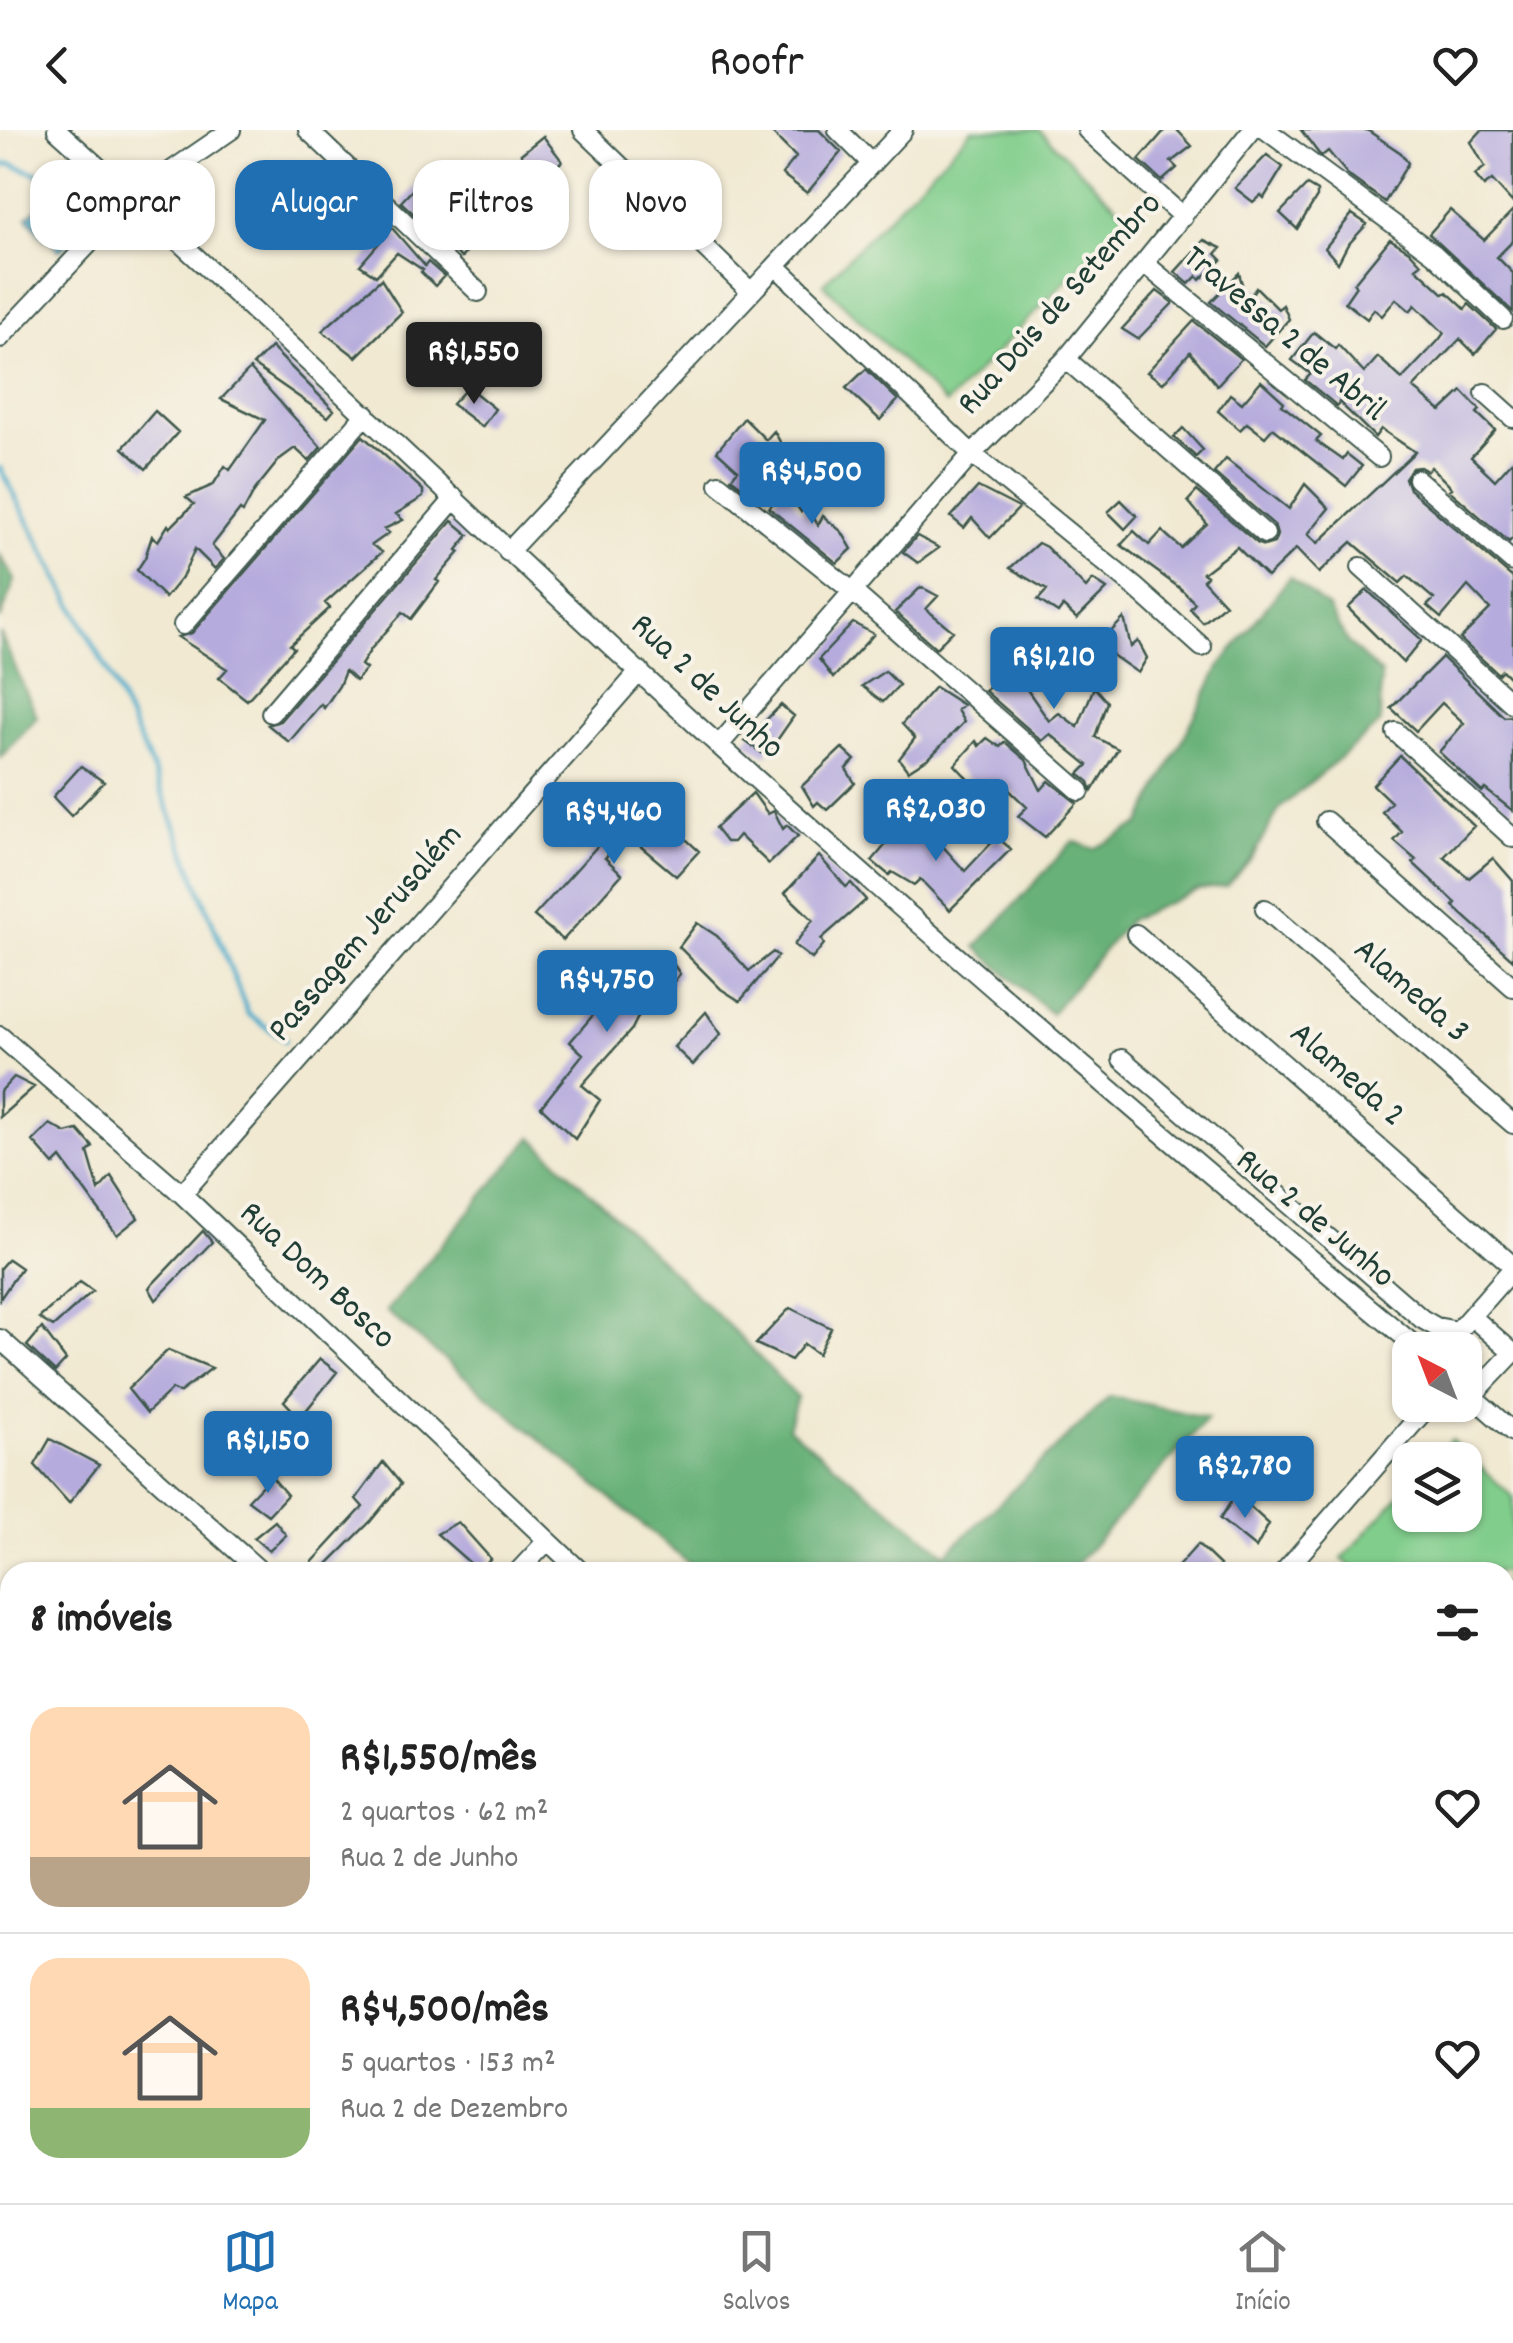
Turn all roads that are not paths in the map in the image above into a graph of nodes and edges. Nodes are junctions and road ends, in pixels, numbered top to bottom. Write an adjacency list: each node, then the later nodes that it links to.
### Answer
1 (57, 130): 10 (street, Rua 2 de Junho)
2 (231, 130): 11 (street)
3 (308, 130): 19 (street)
4 (583, 130): 18 (street)
5 (838, 130): 12 (street)
6 (903, 130): 12 (street)
7 (1086, 130): 13 (street)
8 (1252, 130): 13 (street, Rua Dois de Setembro)
9 (1266, 130): 20 (street)
10 (90, 160)
11 (187, 160)
12 (872, 164): 17 (street)
13 (1183, 217): 16 (street, Rua Dois de Setembro)
14 (83, 250): 21 (street)
15 (188, 250): 24 (street, Rua 2 de Junho)
16 (1145, 264): 22 (street, Rua Dois de Setembro); 27 (street, Travessa 2 de Abril)
17 (776, 266): 18 (street); 26 (street)
18 (750, 291): 32 (street)
19 (478, 292)
20 (1503, 319)
21 (0, 338)
22 (1066, 358): 26 (street, Rua Dois de Setembro); 31 (street)
23 (1485, 394): 25 (street)
24 (366, 414): 30 (street, Rua 2 de Junho); 36 (street)
25 (1513, 418)
26 (972, 454): 35 (street, Rua Dois de Setembro); 37 (street)
27 (1379, 457)
28 (1417, 480): 33 (street)
29 (719, 484): 35 (street)
30 (455, 498): 32 (street, Rua 2 de Junho); 40 (street)
31 (1265, 534)
32 (508, 552): 38 (street, Rua 2 de Junho)
33 (1513, 562)
34 (1361, 567): 39 (street)
35 (852, 591): 42 (street, Rua Dois de Setembro); 43 (street)
36 (183, 625)
37 (1202, 647)
38 (640, 670): 42 (street, Rua 2 de Junho); 52 (street, Passagem Jerusalém)
39 (1513, 704)
40 (271, 712)
41 (1396, 732): 45 (street)
42 (719, 745): 55 (street, Rua 2 de Junho)
43 (1080, 791)
44 (1326, 821): 48 (street)
45 (1513, 838)
46 (1264, 909): 51 (street, Alameda 3)
47 (1136, 934): 53 (street, Alameda 2)
48 (1513, 988)
49 (0, 1036): 52 (street, Rua Dom Bosco)
50 (1122, 1060): 54 (street)
51 (1513, 1124)
52 (182, 1194): 64 (street, Rua Dom Bosco)
53 (1513, 1267): 54 (street)
54 (1464, 1324): 56 (street); 58 (street)
55 (1398, 1332)
56 (1457, 1332)
57 (0, 1340): 65 (street)
58 (1510, 1355): 59 (street); 60 (street)
59 (1482, 1380)
60 (1513, 1382)
61 (1482, 1405): 63 (street)
62 (1414, 1422): 68 (street)
63 (1513, 1432)
64 (547, 1540): 66 (street); 67 (street, Rua Dom Bosco)
65 (250, 1562)
66 (527, 1562)
67 (570, 1562)
68 (1293, 1562)

